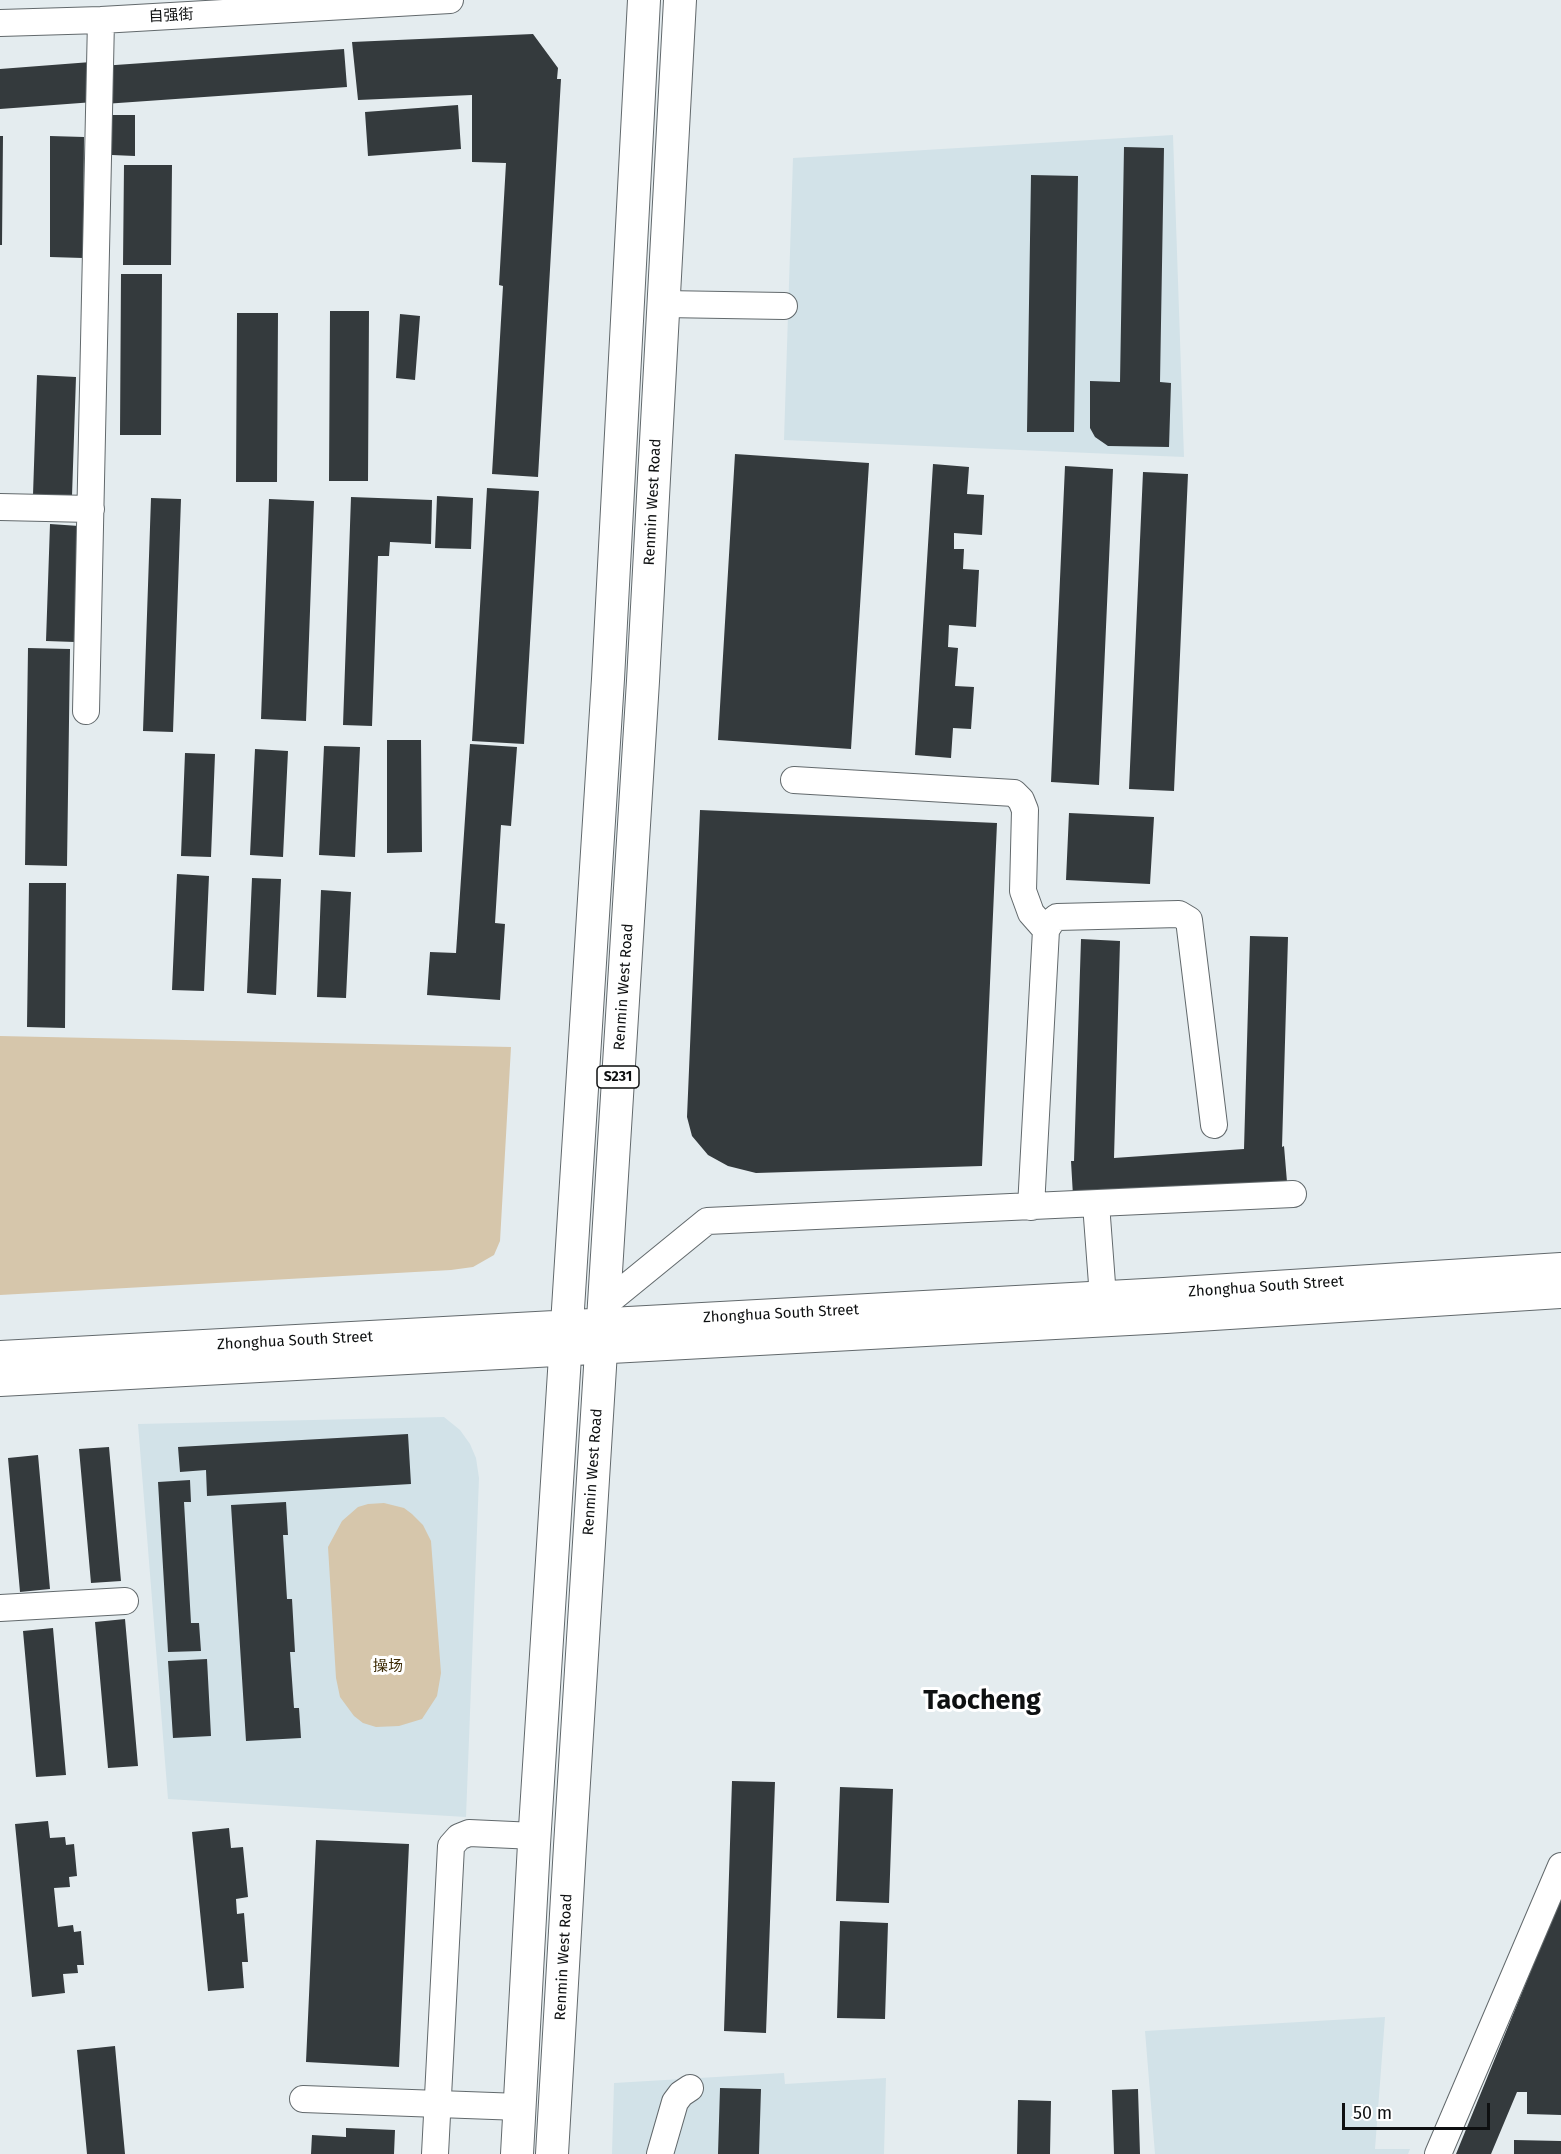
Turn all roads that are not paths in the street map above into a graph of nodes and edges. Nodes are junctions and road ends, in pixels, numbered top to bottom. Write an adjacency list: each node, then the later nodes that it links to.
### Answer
1 (450, 0): 4 (street, 自强街)
2 (644, 0): 21 (main road, S231)
3 (680, 0): 6 (main road, Renmin West Road / S231)
4 (101, 20): 5 (street, 自强街); 9 (street)
5 (0, 23)
6 (664, 304): 7 (street); 20 (main road, Renmin West Road / S231)
7 (784, 306)
8 (0, 507): 9 (street)
9 (91, 509): 10 (street)
10 (86, 711)
11 (794, 780): 12 (street)
12 (1046, 930): 13 (street); 16 (street)
13 (1214, 1125)
14 (1293, 1194): 15 (street)
15 (1096, 1204): 16 (street); 19 (street)
16 (1030, 1207): 20 (street)
17 (1561, 1269): 19 (main road, Zhonghua South Street)
18 (1561, 1292): 20 (main road, Zhonghua South Street)
19 (1103, 1297): 20 (main road, Zhonghua South Street)
20 (603, 1326): 21 (main road, Zhonghua South Street); 34 (main road, Renmin West Road / S231)
21 (566, 1338): 22 (main road, Zhonghua South Street); 23 (main road, Zhonghua South Street); 26 (main road, S231)
22 (0, 1357)
23 (0, 1380)
24 (124, 1601): 25 (street)
25 (0, 1608)
26 (535, 1836): 30 (street); 31 (main road, S231)
27 (1561, 1866): 36 (street)
28 (690, 2088): 35 (street)
29 (303, 2098): 30 (street)
30 (437, 2104): 31 (street); 32 (street)
31 (520, 2107): 33 (main road, S231)
32 (435, 2154)
33 (517, 2154)
34 (552, 2154)
35 (660, 2154)
36 (1438, 2154)

